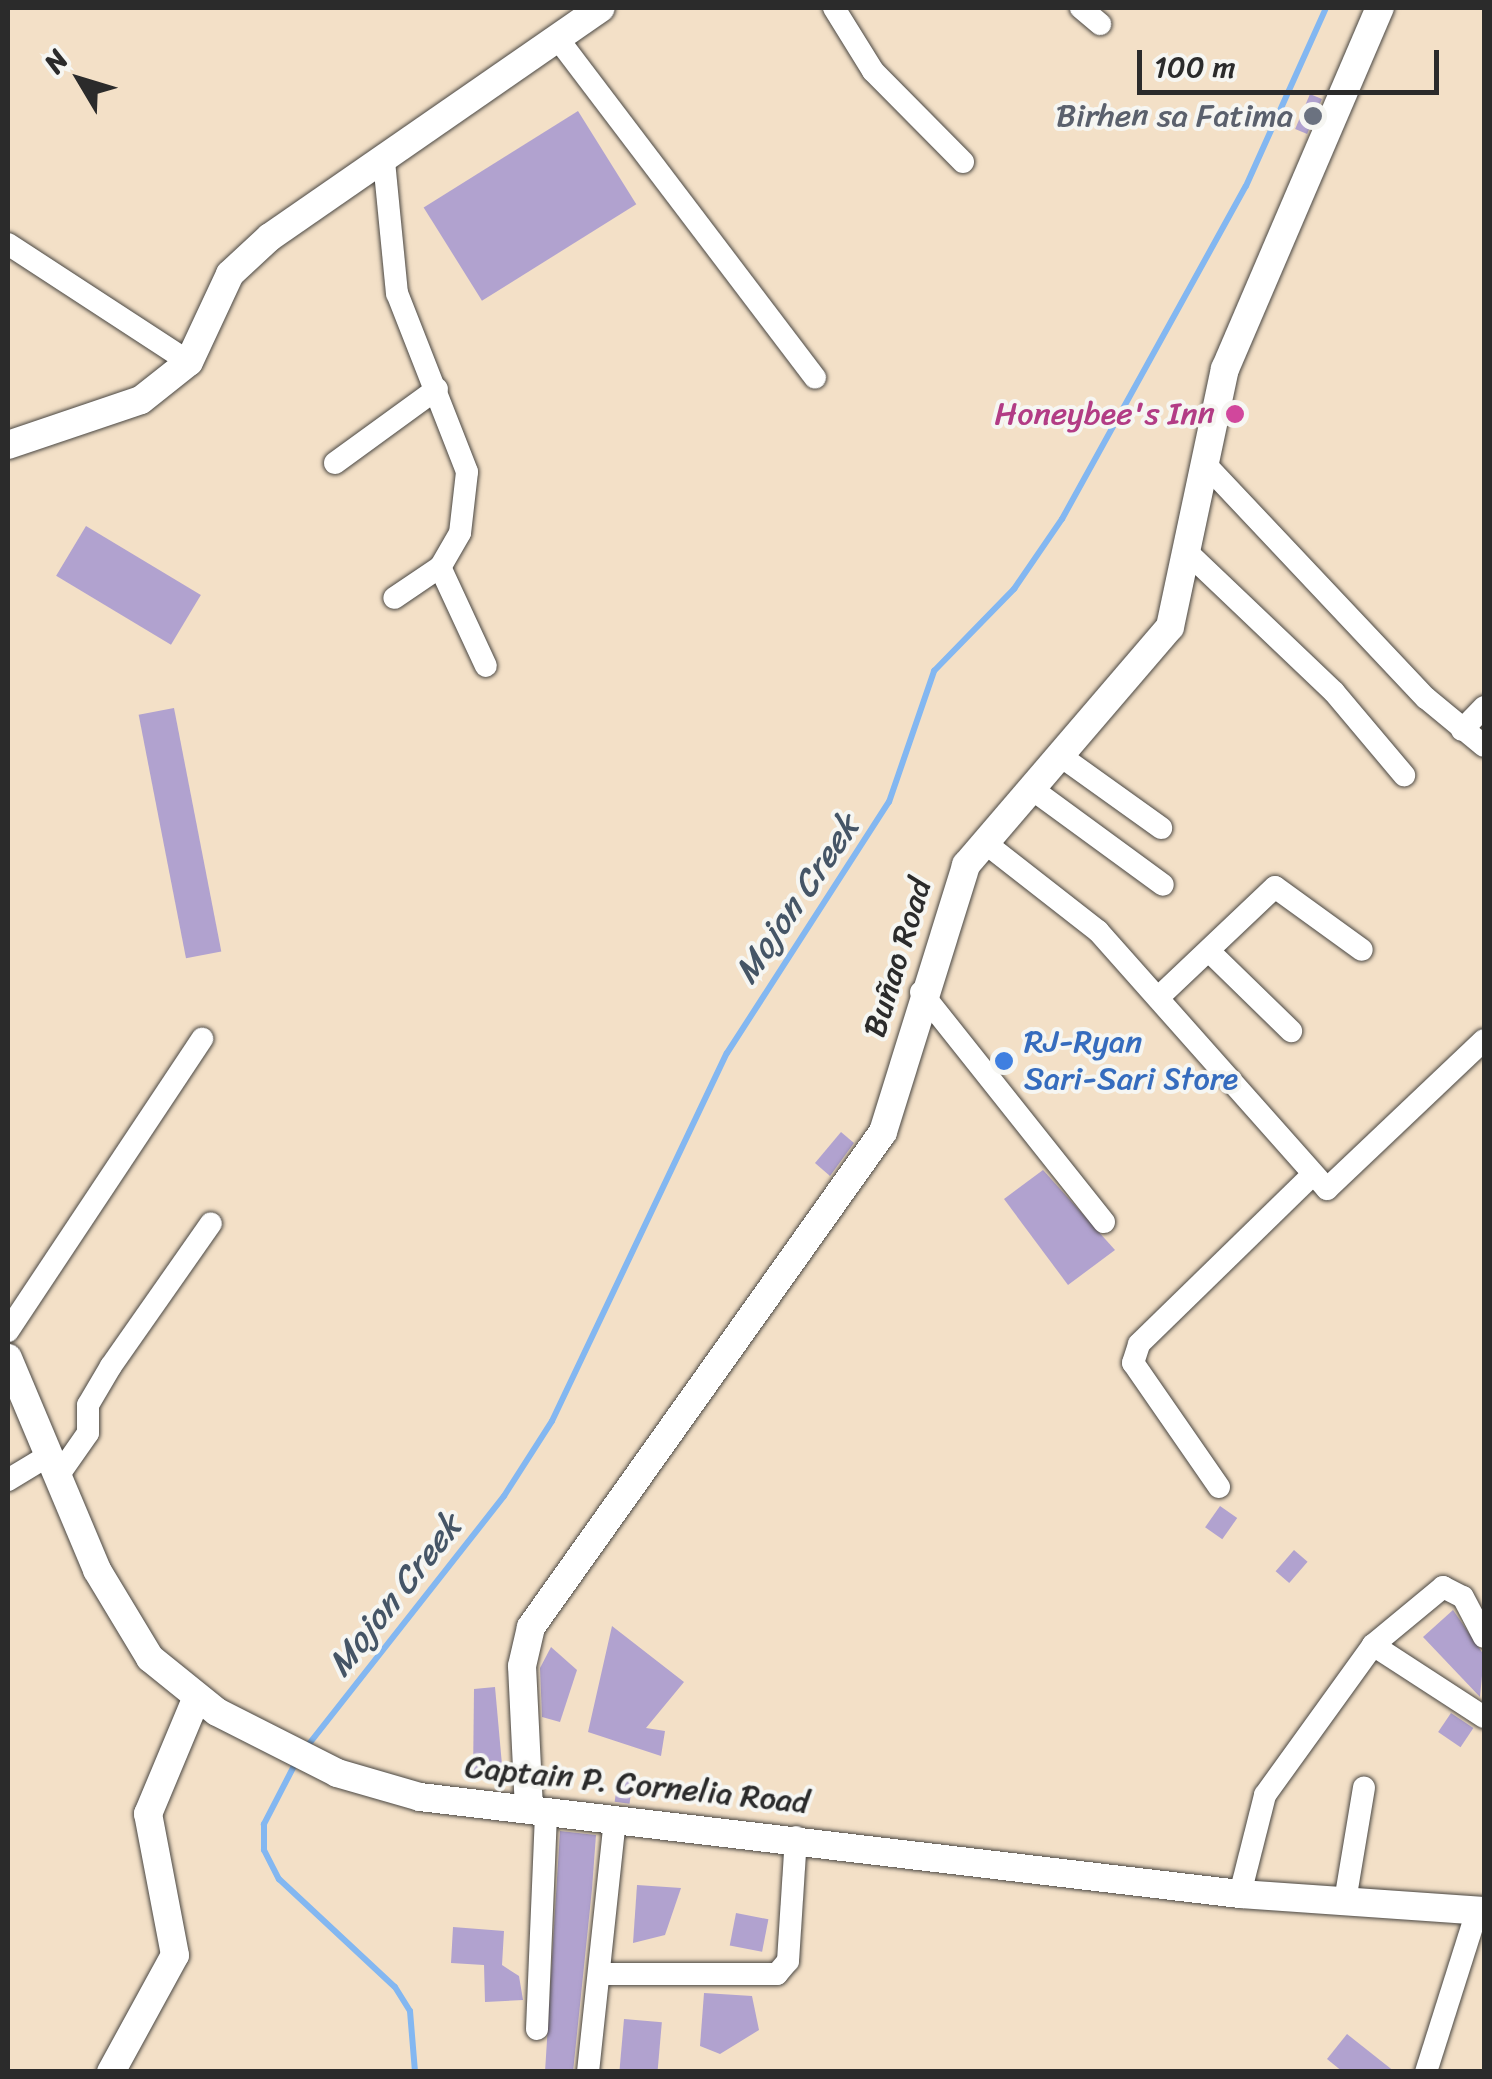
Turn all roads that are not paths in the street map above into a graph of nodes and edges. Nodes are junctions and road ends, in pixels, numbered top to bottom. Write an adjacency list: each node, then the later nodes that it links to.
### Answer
1 (600, 8): 6 (street)
2 (834, 8): 8 (street)
3 (1082, 8): 5 (street)
4 (1380, 8): 15 (street, Buñao Road)
5 (1100, 24)
6 (558, 39): 7 (street); 11 (street)
7 (384, 160): 10 (street); 12 (street)
8 (963, 162)
9 (8, 244): 10 (street)
10 (189, 362): 13 (street)
11 (814, 378)
12 (437, 389): 14 (street); 17 (street)
13 (8, 445)
14 (334, 463)
15 (1207, 466): 16 (street, Buñao Road); 21 (street)
16 (1187, 552): 23 (street, Buñao Road); 24 (street)
17 (440, 567): 18 (street); 19 (street)
18 (394, 598)
19 (486, 666)
20 (1484, 707): 21 (street)
21 (1462, 730): 22 (street)
22 (1484, 746)
23 (1062, 756): 25 (street, Buñao Road); 26 (street)
24 (1404, 776)
25 (1032, 789): 27 (street, Buñao Road); 28 (street)
26 (1161, 828)
27 (984, 842): 31 (street, Buñao Road); 32 (street)
28 (1163, 885)
29 (1362, 950): 30 (street)
30 (1211, 953): 32 (street); 33 (street)
31 (921, 992): 37 (street); 49 (street, Buñao Road)
32 (1161, 994): 36 (street)
33 (1291, 1031)
34 (202, 1040): 39 (street)
35 (1484, 1040): 36 (street)
36 (1312, 1175): 43 (street)
37 (1104, 1222)
38 (211, 1224): 41 (street)
39 (8, 1330)
40 (8, 1358): 41 (street, Captain P. Cornelia Road)
41 (55, 1465): 42 (street); 46 (street, Captain P. Cornelia Road)
42 (8, 1480)
43 (1219, 1487)
44 (1484, 1638): 45 (street)
45 (1372, 1645): 47 (street); 52 (street)
46 (196, 1699): 49 (street, Captain P. Cornelia Road); 57 (street)
47 (1484, 1717)
48 (1364, 1788): 53 (street)
49 (538, 1810): 50 (street, Captain P. Cornelia Road); 56 (street)
50 (615, 1819): 51 (street, Captain P. Cornelia Road); 55 (street)
51 (796, 1837): 52 (street, Captain P. Cornelia Road); 55 (street)
52 (1240, 1894): 53 (street, Captain P. Cornelia Road)
53 (1345, 1901): 54 (street, Captain P. Cornelia Road)
54 (1481, 1911): 59 (street)
55 (599, 1974): 58 (street)
56 (537, 2029)
57 (111, 2072)
58 (588, 2072)
59 (1426, 2072)

